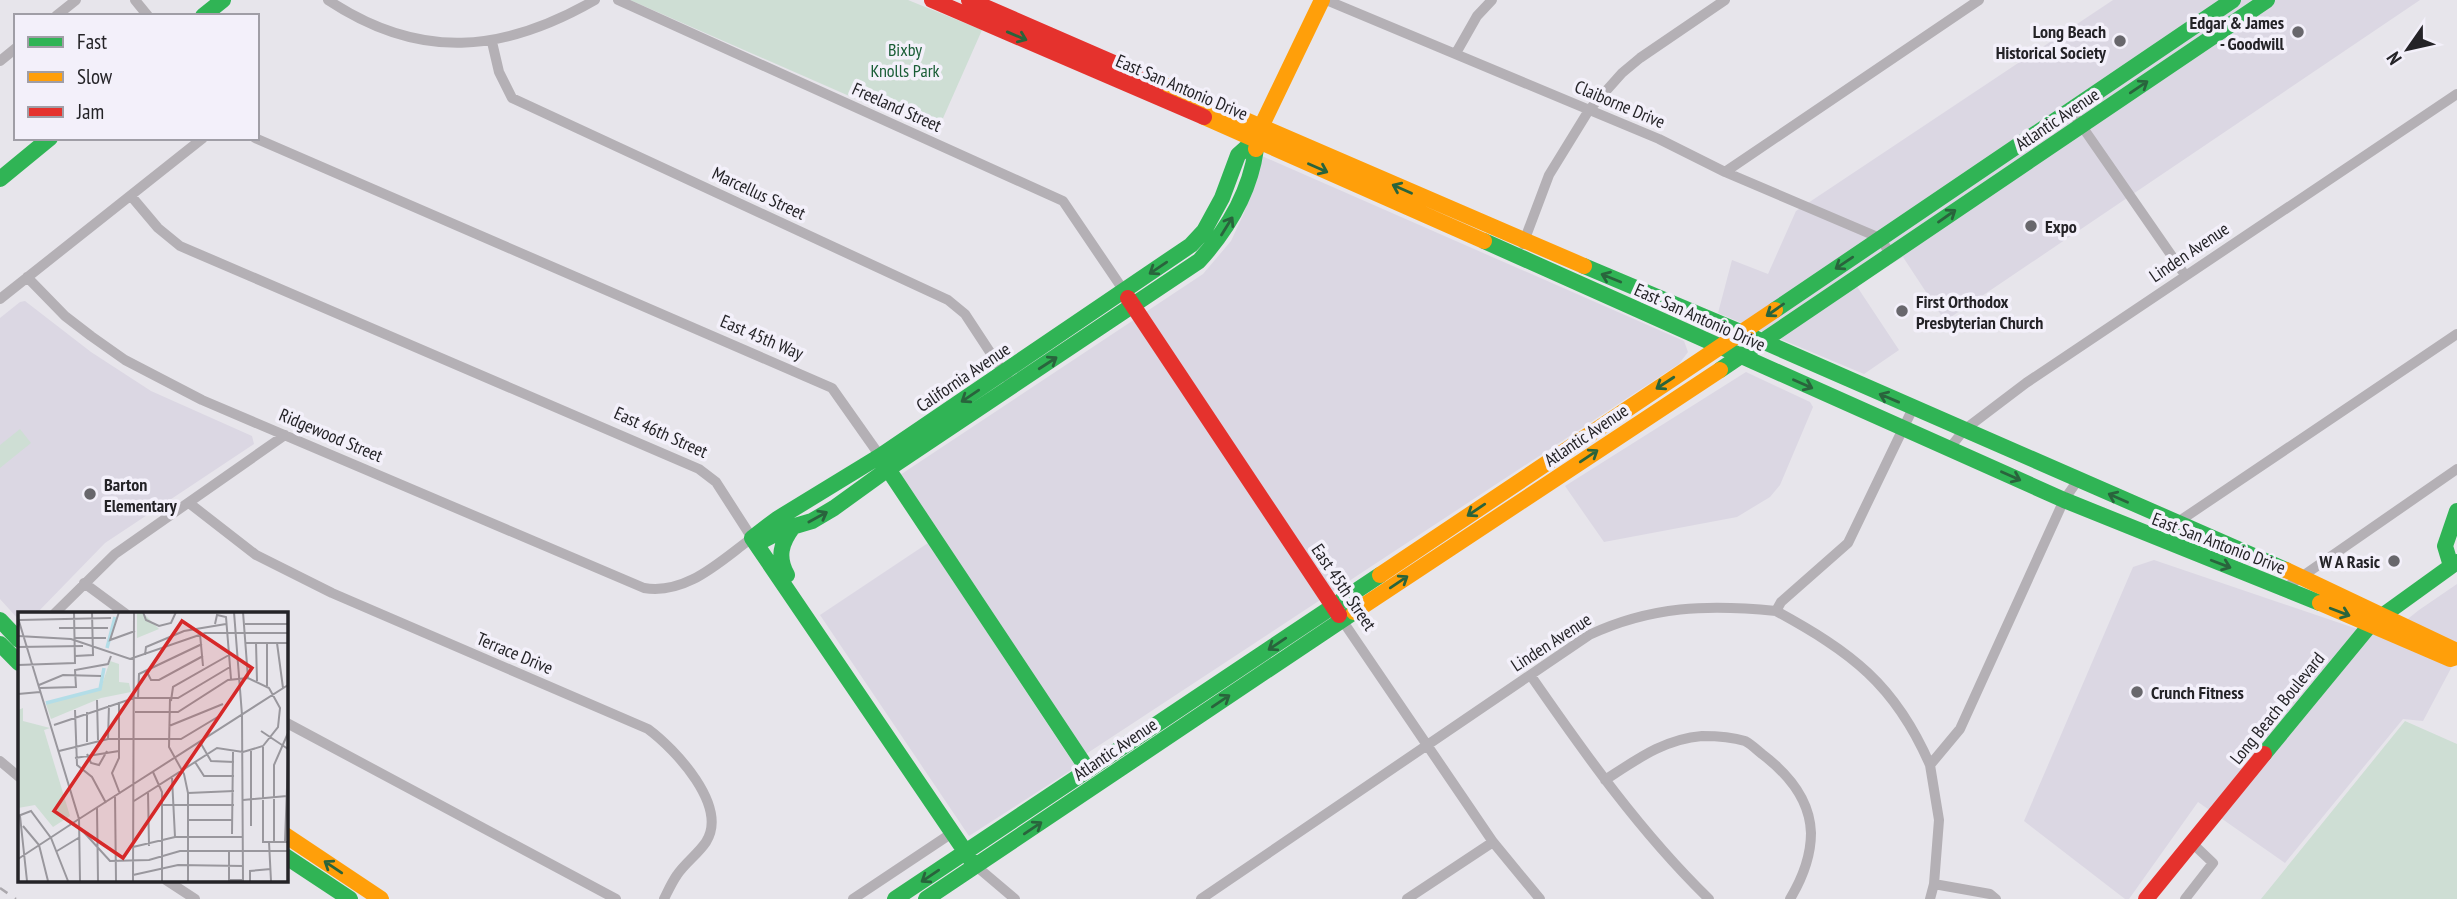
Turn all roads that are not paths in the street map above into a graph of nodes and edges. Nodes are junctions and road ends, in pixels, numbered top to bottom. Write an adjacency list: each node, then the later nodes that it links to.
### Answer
1 (76, 0): 15 (street)
2 (135, 0): 16 (street)
3 (223, 0): 17 (main road)
4 (328, 0): 18 (street)
5 (596, 0): 18 (street)
6 (618, 0): 39 (street, Freeland Street)
7 (932, 0): 14 (main road, East San Antonio Drive)
8 (1324, 0): 20 (street, Claiborne Drive); 26 (main road, California Avenue)
9 (1492, 0): 20 (street)
10 (1725, 0): 24 (street)
11 (1979, 0): 30 (street)
12 (2234, 0): 23 (main road, Atlantic Avenue)
13 (2267, 0): 25 (main road, Atlantic Avenue, one-way to 13)
14 (976, 6): 26 (main road, East San Antonio Drive)
15 (58, 14)
16 (146, 14)
17 (206, 14)
18 (492, 42): 47 (street, Marcellus Street)
19 (14, 50): 21 (street)
20 (1456, 53): 24 (street, Claiborne Drive)
21 (0, 61)
22 (2457, 94): 37 (street, Linden Avenue)
23 (2070, 109): 25 (street); 33 (main road, Atlantic Avenue)
24 (1589, 110): 30 (street, Claiborne Drive); 34 (street)
25 (2082, 125): 35 (main road, Atlantic Avenue, one-way to 25); 37 (street)
26 (1258, 133): 34 (main road, East San Antonio Drive, one-way to 26); 36 (main road, East San Antonio Drive, one-way to 36); 39 (main road, California Avenue, one-way to 39); 41 (main road, California Avenue, one-way to 26)
27 (48, 140): 31 (main road)
28 (201, 140): 32 (street)
29 (259, 140): 53 (street, East 45th Way)
30 (1725, 172): 33 (street, Claiborne Drive)
31 (0, 178)
32 (131, 196): 38 (street); 61 (street, East 46th Street)
33 (1880, 238): 35 (street); 42 (main road, Atlantic Avenue, one-way to 42)
34 (1525, 240): 36 (street); 42 (main road, East San Antonio Drive, one-way to 34)
35 (1891, 255): 44 (main road, Atlantic Avenue)
36 (1517, 258): 45 (main road, East San Antonio Drive)
37 (2185, 275): 50 (street, Linden Avenue)
38 (27, 277): 40 (street); 51 (street, Ridgewood Street)
39 (1124, 291): 41 (main road, East 45th Street); 47 (main road, California Avenue)
40 (0, 299)
41 (1133, 306): 47 (main road, California Avenue, one-way to 41); 72 (main road, East 45th Street)
42 (1742, 333): 44 (main road, East San Antonio Drive); 45 (main road, Atlantic Avenue)
43 (2457, 334): 59 (street)
44 (1762, 341): 46 (main road, Atlantic Avenue); 48 (main road, East San Antonio Drive, one-way to 44)
45 (1722, 346): 46 (main road, East San Antonio Drive); 72 (main road, Atlantic Avenue, one-way to 72)
46 (1741, 356): 49 (main road, East San Antonio Drive, one-way to 49); 72 (main road, Atlantic Avenue, one-way to 46)
47 (1009, 380): 53 (main road, California Avenue)
48 (1913, 408): 49 (street); 50 (main road, East San Antonio Drive)
49 (1904, 429): 52 (main road, East San Antonio Drive); 69 (street)
50 (1964, 430): 52 (street, Linden Avenue); 55 (main road, East San Antonio Drive)
51 (285, 435): 57 (street); 66 (street, Ridgewood Street)
52 (1949, 449): 56 (main road, East San Antonio Drive, one-way to 56)
53 (884, 463): 60 (main road, California Avenue, one-way to 53); 61 (main road, California Avenue); 85 (main road, East 45th Way)
54 (2457, 469): 64 (street)
55 (2078, 480): 56 (street); 59 (main road, East San Antonio Drive, one-way to 55)
56 (2064, 500): 62 (main road, East San Antonio Drive); 84 (street)
57 (189, 503): 65 (street); 101 (street, Terrace Drive)
58 (2457, 511): 63 (main road)
59 (2175, 524): 62 (street); 64 (main road, East San Antonio Drive)
60 (793, 527): 61 (main road, California Avenue); 68 (main road)
61 (754, 541): 66 (street, California Avenue); 68 (main road, East 46th Street)
62 (2166, 543): 67 (main road, East San Antonio Drive, one-way to 67)
63 (2454, 564): 73 (main road, Long Beach Boulevard)
64 (2302, 577): 67 (street); 73 (main road, East San Antonio Drive)
65 (85, 583): 70 (street); 71 (street)
66 (644, 588)
67 (2284, 589): 73 (main road, East San Antonio Drive, one-way to 73)
68 (791, 594): 88 (main road, East 46th Street)
69 (1776, 611): 80 (street, Linden Avenue); 84 (street)
70 (56, 612)
71 (123, 612)
72 (1338, 613): 82 (street, East 45th Street); 85 (main road, Atlantic Avenue, one-way to 85); 94 (main road, Atlantic Avenue, one-way to 72)
73 (2376, 619): 77 (main road, East San Antonio Drive); 79 (main road, East San Antonio Drive); 91 (main road, Long Beach Boulevard)
74 (0, 620): 75 (main road)
75 (18, 639)
76 (0, 645): 78 (main road)
77 (2457, 651)
78 (17, 657)
79 (2457, 657)
80 (1531, 676): 82 (street, Linden Avenue); 87 (street)
81 (287, 723): 100 (street)
82 (1427, 746): 90 (street, East 45th Street); 106 (street, Linden Avenue)
83 (0, 761): 86 (street)
84 (1930, 765): 96 (street)
85 (1088, 770): 92 (main road, Atlantic Avenue)
86 (18, 776)
87 (1605, 780): 109 (street); 110 (street)
88 (952, 832): 92 (main road, East 46th Street); 102 (street)
89 (287, 836): 99 (main road, one-way to 89)
90 (1493, 842): 107 (street); 108 (street, East 45th Street)
91 (2191, 842): 113 (main road, Long Beach Boulevard); 114 (street)
92 (965, 852): 94 (main road, East 46th Street); 103 (main road, Atlantic Avenue, one-way to 103)
93 (287, 857): 98 (main road)
94 (976, 866): 104 (main road, Atlantic Avenue); 105 (street, East 46th Street)
95 (168, 881): 97 (street)
96 (1934, 884): 111 (street); 112 (street)
97 (195, 899)
98 (350, 899)
99 (381, 899)
100 (616, 899)
101 (664, 899)
102 (853, 899)
103 (895, 899)
104 (926, 899)
105 (1015, 899)
106 (1201, 899)
107 (1407, 899)
108 (1540, 899)
109 (1709, 899)
110 (1790, 899)
111 (1930, 899)
112 (1996, 899)
113 (2146, 899)
114 (2185, 899)

